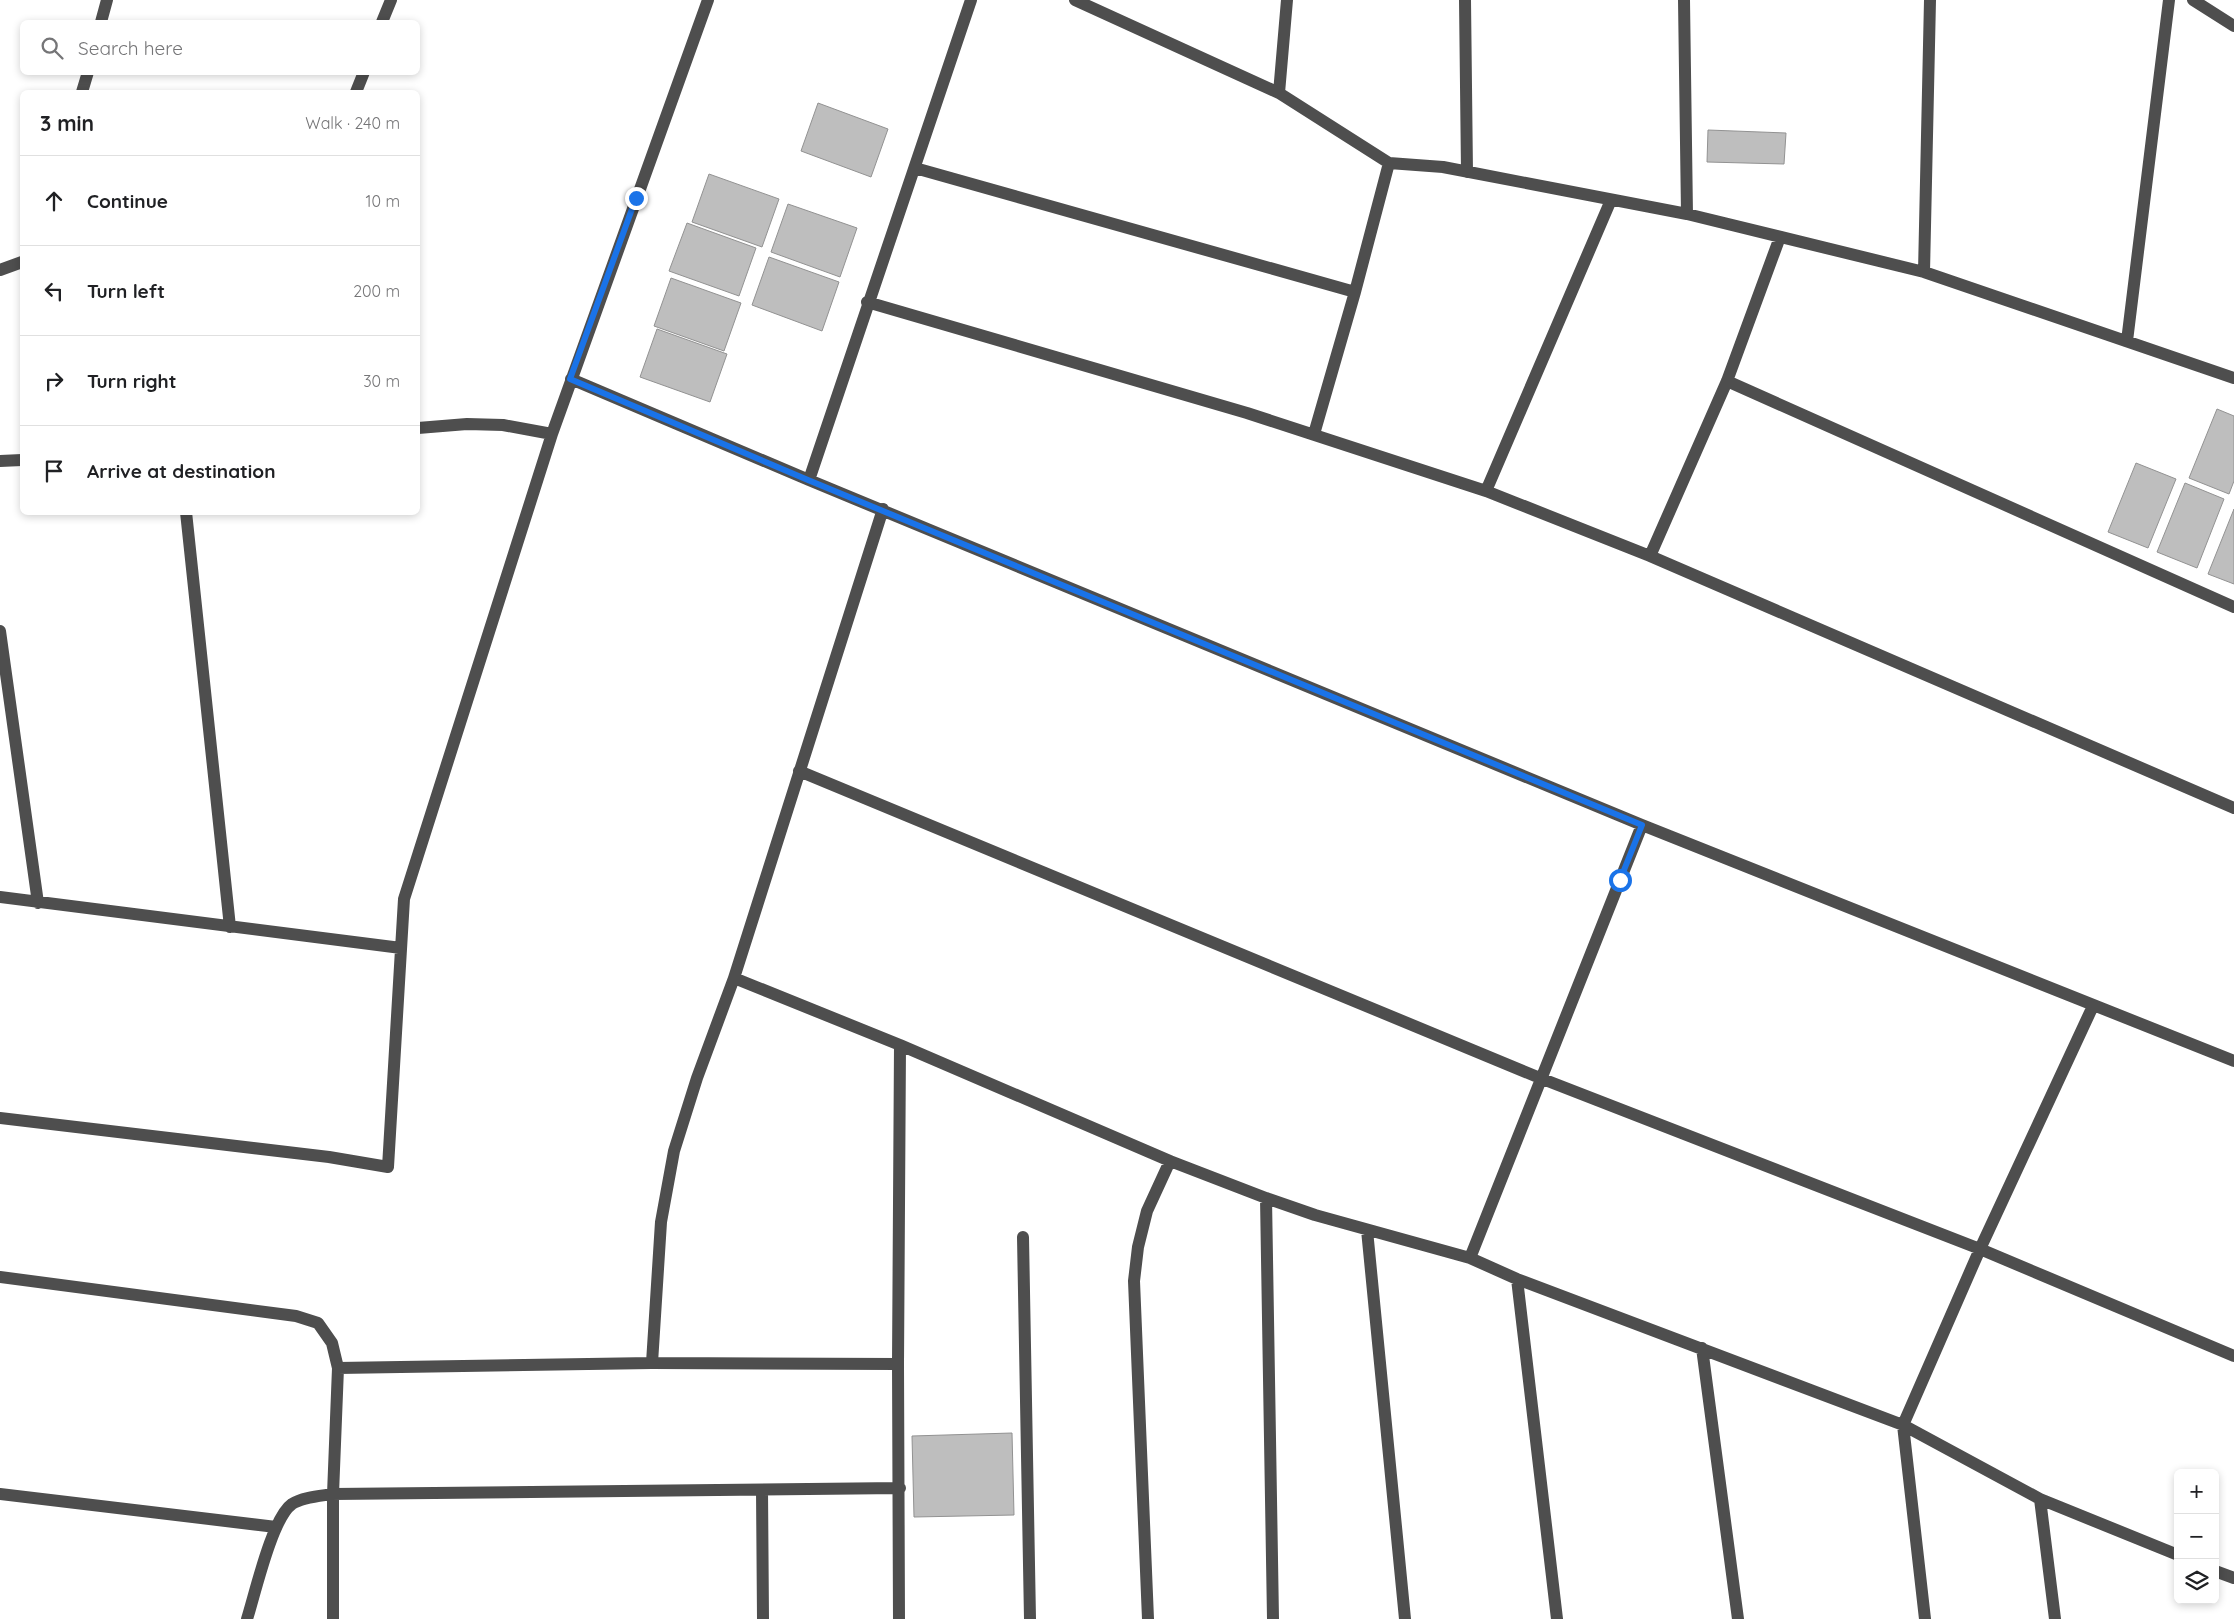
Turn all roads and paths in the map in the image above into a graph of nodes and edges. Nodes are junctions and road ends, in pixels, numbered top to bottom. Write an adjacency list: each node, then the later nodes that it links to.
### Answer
1 (107, 0): 12 (street)
2 (391, 0): 13 (street)
3 (708, 0): 33 (street)
4 (971, 0): 21 (street)
5 (1075, 0): 19 (street)
6 (1287, 0): 19 (street)
7 (1464, 0): 22 (street)
8 (1684, 0): 24 (street)
9 (1930, 0): 28 (street)
10 (2169, 0): 31 (street)
11 (2193, 0): 14 (street)
12 (102, 20)
13 (383, 20)
14 (2234, 26)
15 (87, 75): 17 (street)
16 (363, 75): 18 (street)
17 (83, 90)
18 (357, 90)
19 (1279, 93): 20 (street)
20 (1389, 162): 22 (street); 29 (street)
21 (915, 168): 29 (street); 30 (street)
22 (1467, 172): 23 (street)
23 (1610, 200): 24 (street); 41 (street)
24 (1688, 214): 25 (street)
25 (1780, 237): 28 (street); 34 (street)
26 (20, 263): 27 (street)
27 (0, 270)
28 (1924, 272): 31 (street)
29 (1355, 292): 37 (street)
30 (867, 302): 37 (street); 40 (street)
31 (2127, 341): 32 (street)
32 (2234, 378)
33 (570, 379): 36 (street); 40 (street)
34 (1727, 381): 44 (street); 45 (street)
35 (420, 428): 36 (street)
36 (552, 434): 53 (street)
37 (1314, 434): 41 (street)
38 (20, 460): 39 (street)
39 (0, 461)
40 (808, 480): 42 (street)
41 (1486, 491): 44 (street)
42 (883, 509): 47 (street); 49 (street)
43 (186, 515): 52 (street)
44 (1650, 556): 48 (street)
45 (2234, 607)
46 (0, 631): 51 (street)
47 (799, 771): 54 (street); 58 (street)
48 (2234, 808)
49 (1642, 825): 55 (street); 58 (street)
50 (0, 897): 51 (street)
51 (38, 903): 52 (street)
52 (230, 927): 53 (street)
53 (401, 948): 59 (street)
54 (734, 978): 56 (street); 70 (street)
55 (2092, 1006): 57 (street); 64 (street)
56 (900, 1045): 60 (street); 71 (street)
57 (2234, 1061)
58 (1540, 1078): 64 (street); 65 (street)
59 (0, 1118)
60 (1170, 1161): 61 (street); 88 (street)
61 (1266, 1198): 62 (street); 89 (street)
62 (1367, 1230): 65 (street); 90 (street)
63 (1023, 1237): 87 (street)
64 (1980, 1248): 69 (street); 73 (street)
65 (1470, 1258): 67 (street)
66 (0, 1277): 72 (street)
67 (1517, 1279): 68 (street); 91 (street)
68 (1702, 1348): 73 (street); 92 (street)
69 (2234, 1356)
70 (652, 1363): 71 (street); 72 (street)
71 (898, 1364): 74 (street)
72 (338, 1368): 77 (street)
73 (1903, 1425): 78 (street); 93 (street)
74 (900, 1488): 75 (street); 86 (street)
75 (762, 1490): 77 (street); 85 (street)
76 (0, 1494): 79 (street)
77 (333, 1494): 79 (street); 84 (street)
78 (2040, 1499): 80 (street); 94 (street)
79 (276, 1527): 83 (street)
80 (2174, 1553)
81 (2219, 1572): 82 (street)
82 (2234, 1578)
83 (247, 1619)
84 (333, 1619)
85 (763, 1619)
86 (899, 1619)
87 (1030, 1619)
88 (1148, 1619)
89 (1273, 1619)
90 (1405, 1619)
91 (1557, 1619)
92 (1738, 1619)
93 (1925, 1619)
94 (2055, 1619)

